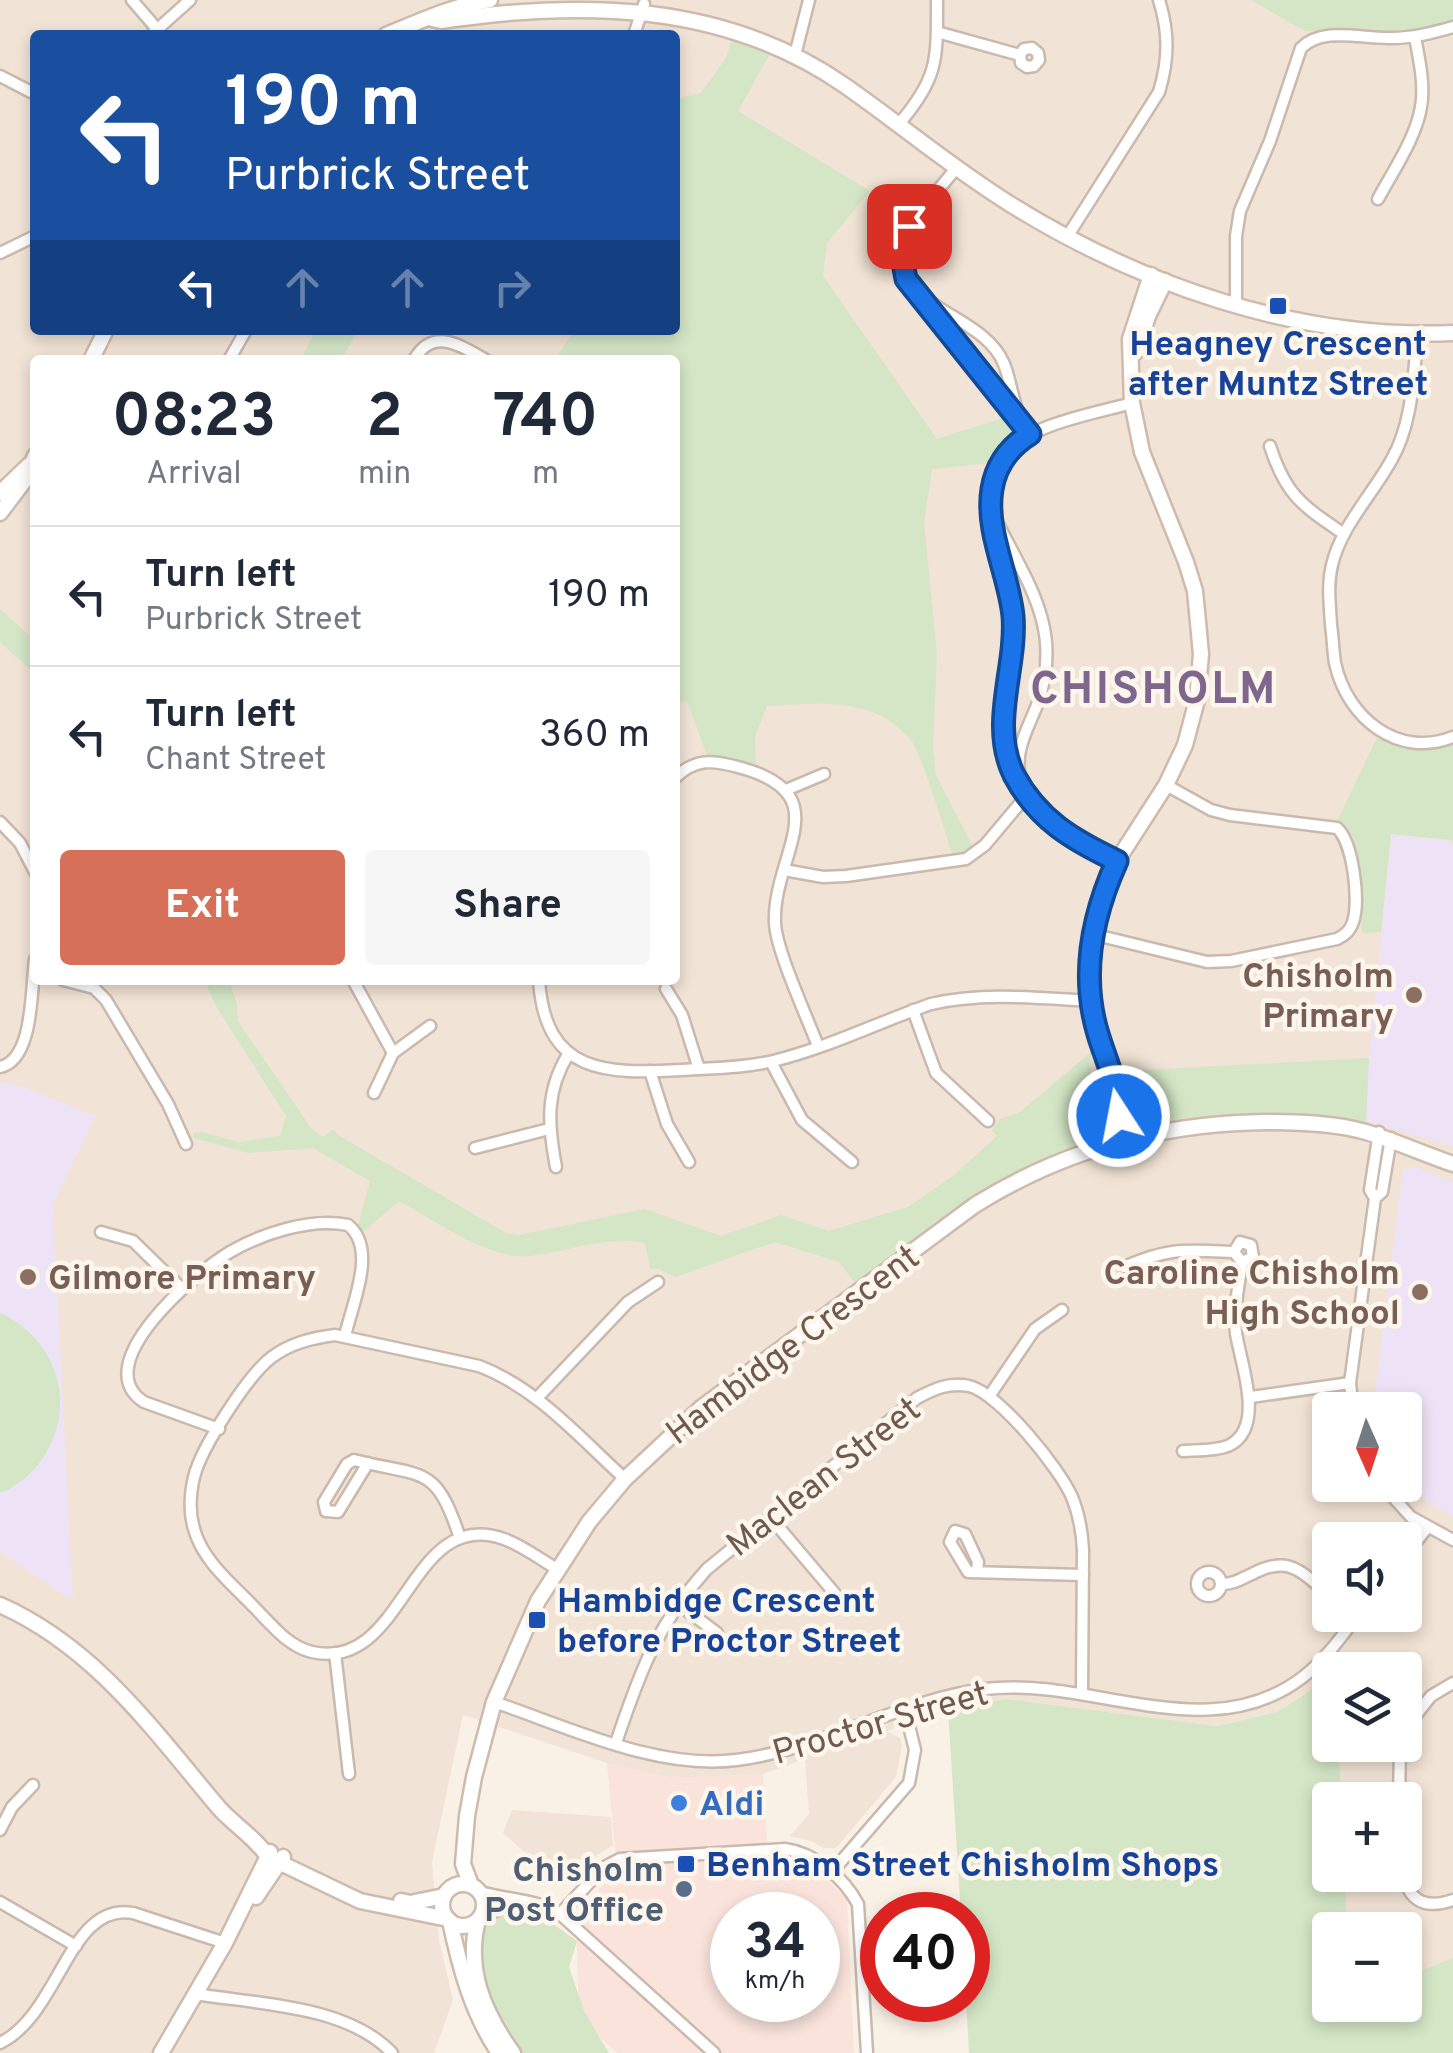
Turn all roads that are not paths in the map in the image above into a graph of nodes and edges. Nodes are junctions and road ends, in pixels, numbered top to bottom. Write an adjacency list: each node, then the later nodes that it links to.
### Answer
1 (132, 0): 12 (street)
2 (190, 0): 13 (street)
3 (490, 0): 10 (street)
4 (809, 0): 18 (street)
5 (937, 0): 16 (street)
6 (1158, 0): 25 (street)
7 (608, 1): 8 (street); 9 (street)
8 (527, 3): 10 (street)
9 (644, 4): 15 (street); 18 (street)
10 (432, 18): 14 (street)
11 (1453, 27): 17 (street)
12 (153, 30)
13 (156, 30)
14 (400, 30)
15 (636, 30)
16 (937, 32): 19 (street); 22 (street)
17 (1415, 36): 24 (street); 30 (street)
18 (795, 55): 22 (street)
19 (1020, 55)
20 (0, 76): 21 (street)
21 (30, 91)
22 (898, 125): 23 (street)
23 (956, 168): 25 (street); 29 (street)
24 (1378, 199)
25 (1067, 237): 28 (street)
26 (30, 238): 27 (street)
27 (1, 249)
28 (1158, 278): 30 (street); 35 (street)
29 (913, 290): 36 (street); 36 (street)
30 (1236, 304): 32 (street)
31 (1453, 332): 32 (street)
32 (1418, 334): 43 (street)
33 (418, 355): 34 (street)
34 (476, 355)
35 (1132, 403): 36 (street); 47 (street)
36 (1028, 431): 41 (street)
37 (1270, 446): 43 (street)
38 (30, 466): 40 (street)
39 (30, 469): 42 (street)
40 (0, 492)
41 (992, 512): 49 (street); 49 (street)
42 (0, 513)
43 (1344, 534): 44 (street)
44 (1453, 737)
45 (680, 774): 48 (street)
46 (824, 774): 48 (street)
47 (1166, 785): 51 (street); 54 (street)
48 (786, 790): 53 (street)
49 (1025, 792): 51 (street); 53 (street)
50 (0, 822): 52 (street)
51 (1117, 861): 54 (street)
52 (30, 862)
53 (784, 870): 63 (street)
54 (1092, 934): 60 (street)
55 (32, 985): 67 (street)
56 (83, 985): 77 (street)
57 (356, 985): 64 (street)
58 (540, 985): 65 (street)
59 (666, 988): 68 (street)
60 (1091, 1001): 61 (street); 71 (street)
61 (913, 1010): 63 (street); 72 (street)
62 (430, 1026): 64 (street)
63 (818, 1046): 66 (street)
64 (393, 1053): 70 (street)
65 (569, 1053): 69 (street); 73 (street)
66 (771, 1062): 68 (street); 82 (street)
67 (0, 1067)
68 (699, 1068): 69 (street)
69 (650, 1072): 81 (street)
70 (374, 1093)
71 (1124, 1108): 74 (street); 76 (street); 78 (street)
72 (988, 1121)
73 (549, 1129): 79 (street); 84 (street)
74 (1165, 1131): 75 (street, Hambidge Crescent); 76 (street, Hambidge Crescent)
75 (1381, 1136): 80 (street, Hambidge Crescent); 83 (street, Hambidge Crescent); 93 (street)
76 (1134, 1138): 78 (street, Hambidge Crescent)
77 (186, 1144)
78 (1104, 1147): 101 (street, Hambidge Crescent)
79 (475, 1148)
80 (1453, 1156)
81 (688, 1162)
82 (852, 1162)
83 (1453, 1164)
84 (556, 1168)
85 (101, 1232): 90 (street)
86 (1234, 1252): 87 (street); 87 (street); 88 (street)
87 (1242, 1262): 96 (street)
88 (1124, 1266)
89 (658, 1282): 97 (street)
90 (181, 1288): 92 (street); 98 (street)
91 (1062, 1310): 95 (street)
92 (345, 1336): 97 (street); 98 (street)
93 (1350, 1384): 94 (street); 96 (street)
94 (1351, 1392)
95 (990, 1395): 103 (street, Maclean Street); 110 (street)
96 (1251, 1397): 99 (street)
97 (536, 1398): 101 (street)
98 (219, 1429): 120 (street)
99 (1183, 1451)
100 (368, 1464): 100 (street); 106 (street)
101 (625, 1479): 108 (street, Hambidge Crescent)
102 (1395, 1502): 104 (street)
103 (770, 1517): 114 (street); 115 (street, Maclean Street)
104 (1427, 1528): 105 (street); 107 (street)
105 (1422, 1534)
106 (460, 1538): 108 (street); 120 (street)
107 (1453, 1540)
108 (556, 1569): 123 (street, Hambidge Crescent)
109 (977, 1572): 110 (street)
110 (1083, 1575): 122 (street)
111 (1312, 1583): 112 (street)
112 (1222, 1584)
113 (0, 1594): 117 (street)
114 (836, 1594)
115 (677, 1603): 118 (street); 126 (street, Maclean Street)
116 (0, 1605): 117 (street)
117 (17, 1613): 130 (street)
118 (717, 1632)
119 (1343, 1632): 122 (street, Proctor Street)
120 (334, 1653): 127 (street)
121 (1453, 1683): 124 (street)
122 (1082, 1693): 125 (street, Proctor Street)
123 (494, 1702): 126 (street, Proctor Street); 131 (street, Hambidge Crescent)
124 (1422, 1708)
125 (905, 1710): 126 (street, Proctor Street); 132 (street)
126 (616, 1743)
127 (349, 1774)
128 (33, 1785): 129 (street)
129 (0, 1830)
130 (273, 1854): 139 (street); 143 (street)
131 (463, 1861): 133 (street, Hambidge Crescent); 134 (street, Hambidge Crescent)
132 (831, 1873): 140 (street); 152 (street)
133 (476, 1889): 134 (street); 138 (street); 141 (street)
134 (446, 1892): 139 (street); 142 (street)
135 (1409, 1892): 136 (street)
136 (1453, 1900)
137 (0, 1902): 144 (street)
138 (515, 1902): 140 (street); 141 (street)
139 (390, 1903): 142 (street)
140 (560, 1914): 151 (street)
141 (479, 1919): 142 (street); 150 (street)
142 (449, 1920): 149 (street)
143 (224, 1943): 144 (street); 145 (street)
144 (76, 1946): 146 (street)
145 (195, 1994): 147 (street); 148 (street)
146 (0, 2043)
147 (161, 2053)
148 (392, 2053)
149 (499, 2053)
150 (512, 2053)
151 (714, 2053)
152 (867, 2053)

